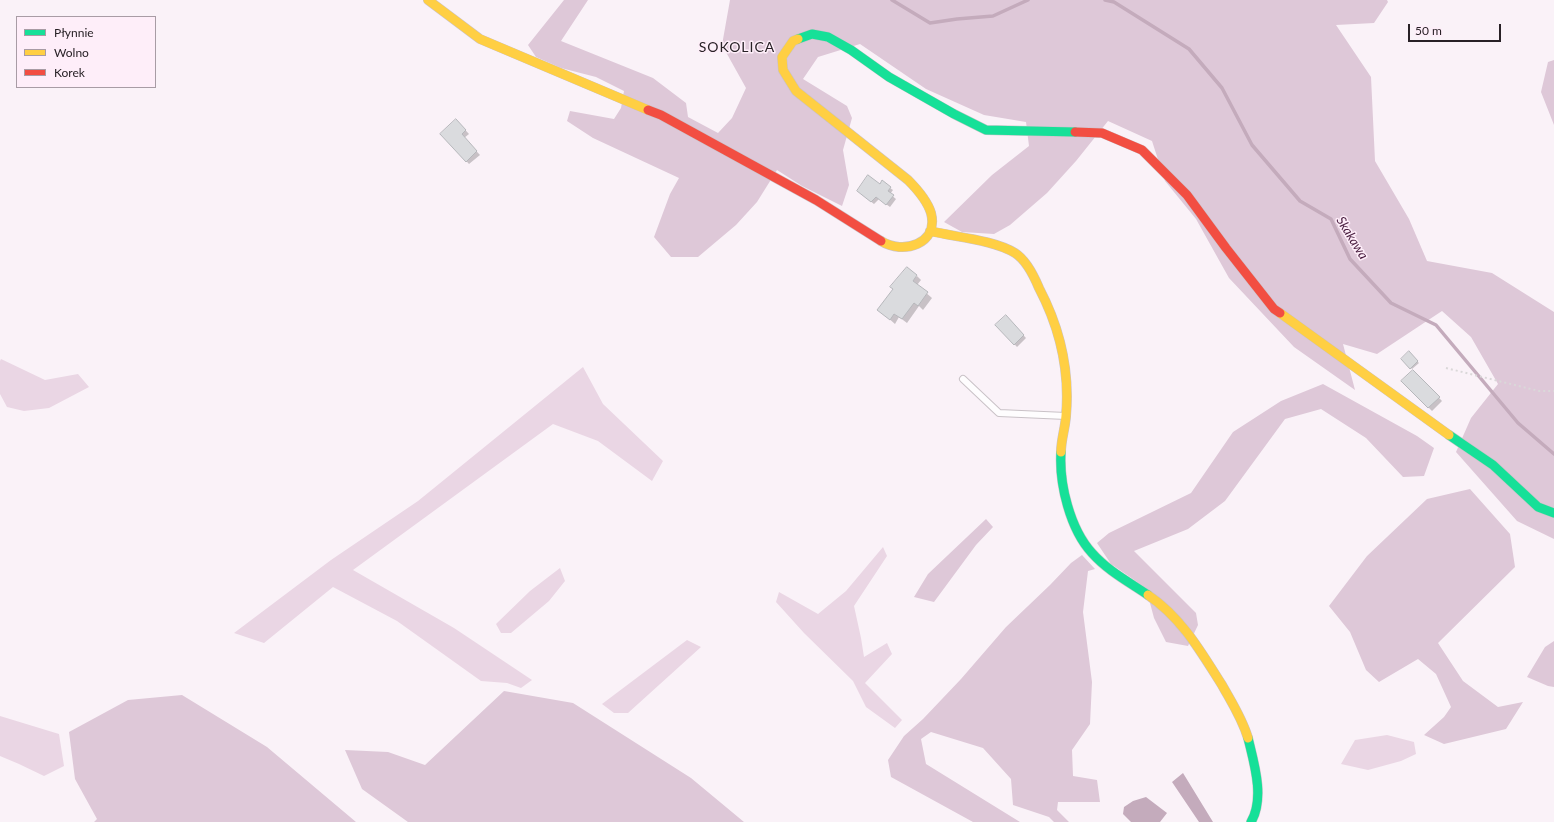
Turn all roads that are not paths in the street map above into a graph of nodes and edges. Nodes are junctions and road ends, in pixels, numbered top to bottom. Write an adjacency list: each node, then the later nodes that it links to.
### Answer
1 (428, 0): 2 (street)
2 (930, 232): 4 (street); 5 (street)
3 (963, 380): 4 (lane)
4 (1066, 416): 6 (street)
5 (1554, 513)
6 (1251, 822)

